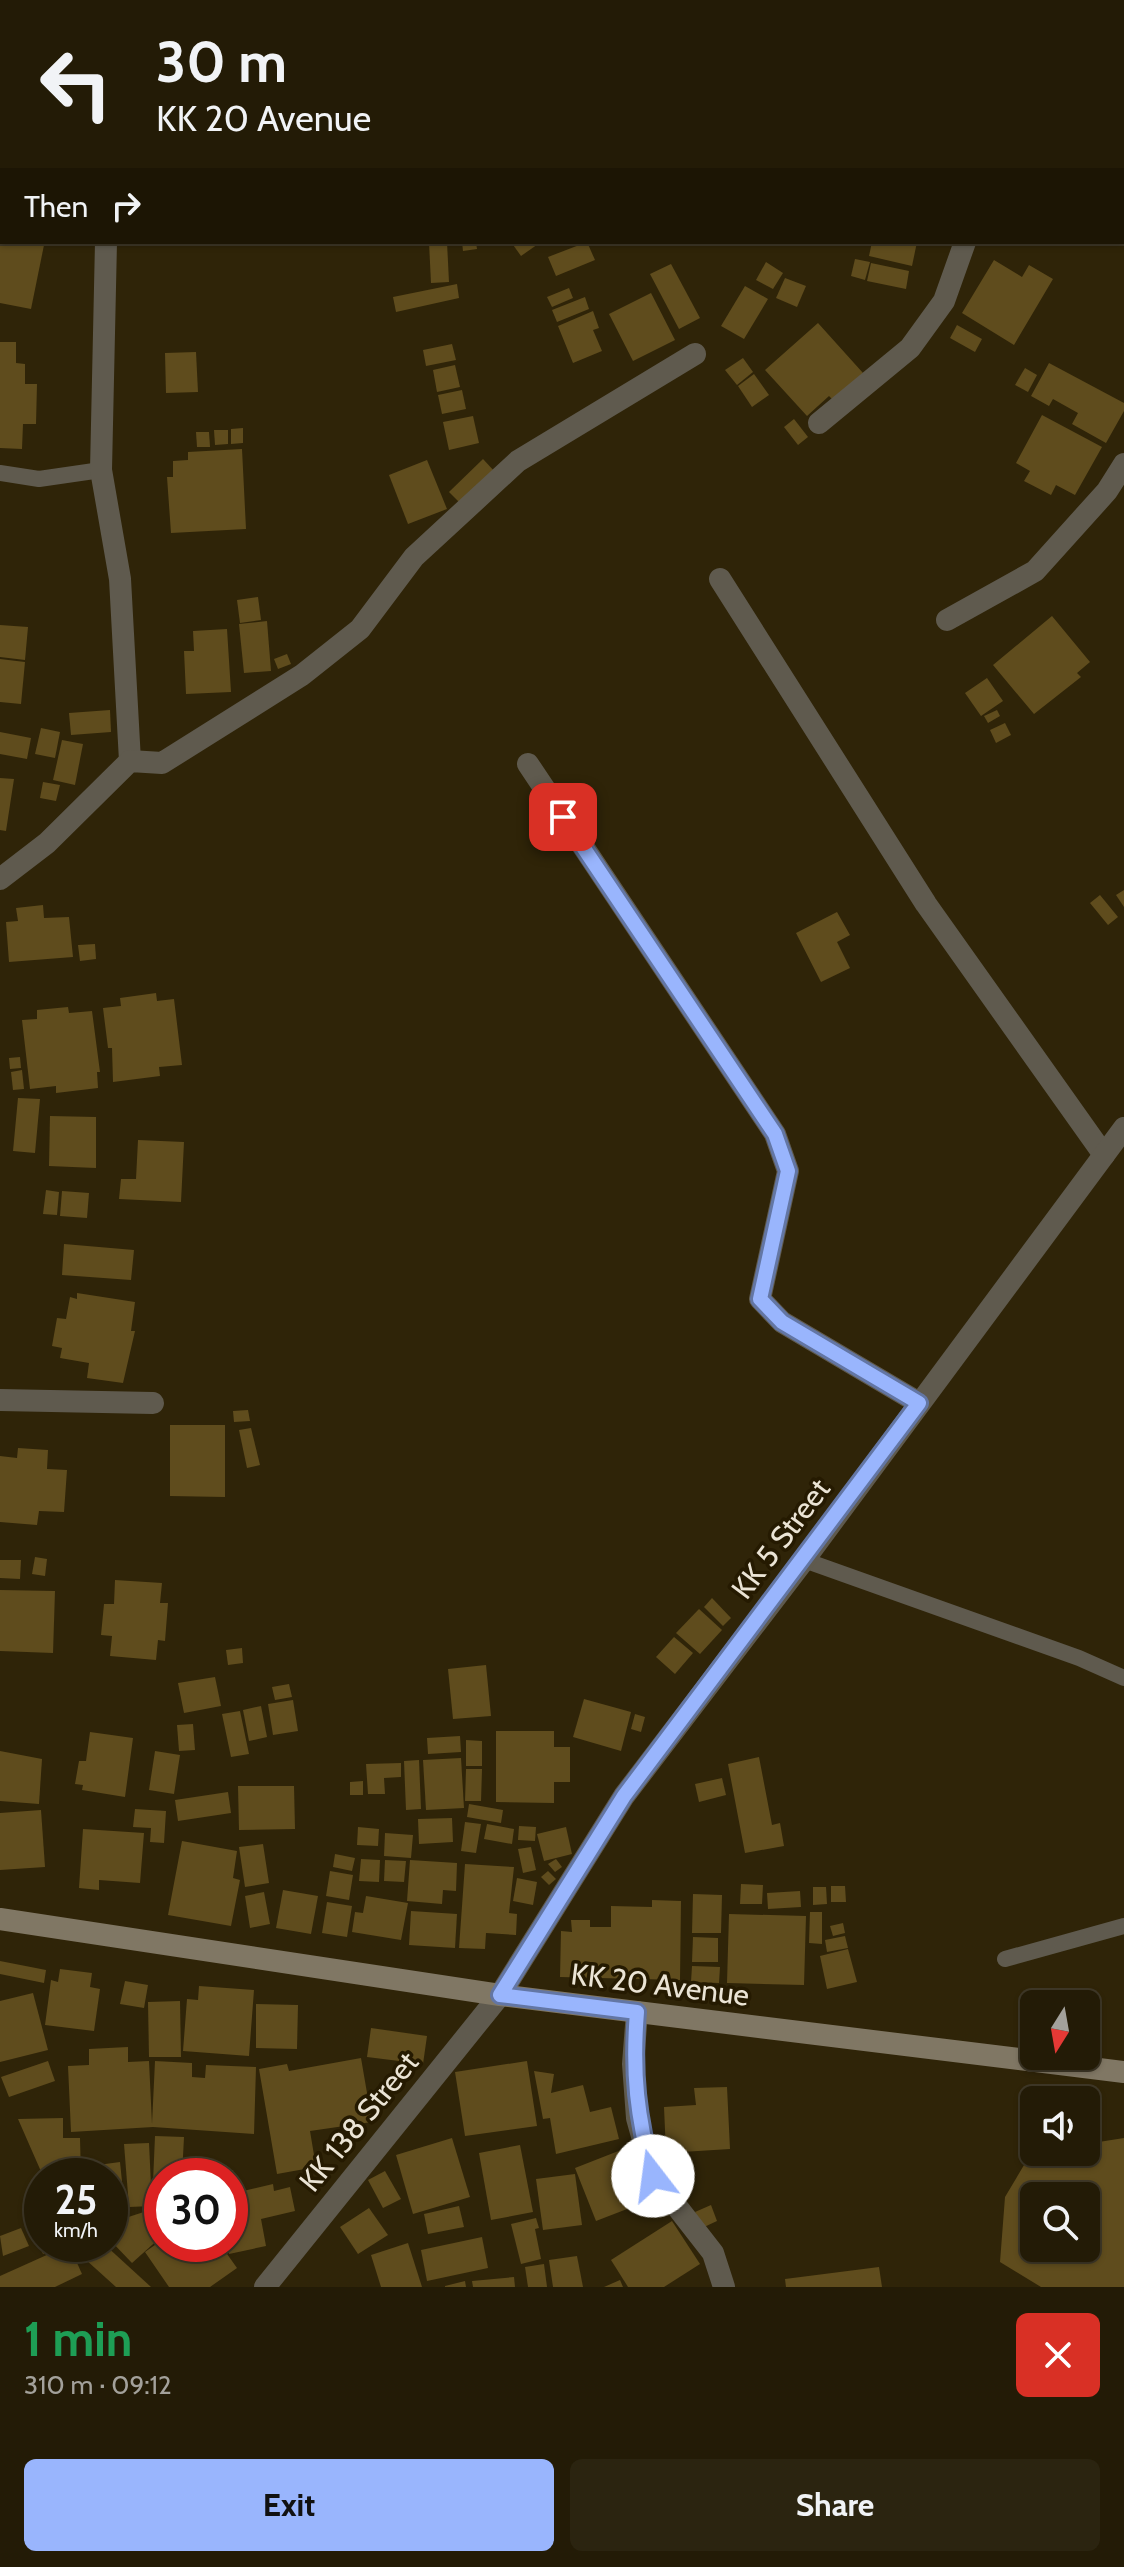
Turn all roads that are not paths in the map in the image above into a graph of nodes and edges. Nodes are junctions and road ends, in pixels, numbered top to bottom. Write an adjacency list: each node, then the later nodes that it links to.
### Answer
1 (106, 244): 6 (street)
2 (964, 244): 4 (street)
3 (695, 354): 10 (street)
4 (819, 423)
5 (1124, 464): 9 (street)
6 (101, 470): 7 (lane); 10 (street)
7 (0, 473)
8 (720, 579): 14 (street)
9 (947, 620)
10 (130, 761): 12 (street)
11 (528, 764): 17 (street)
12 (0, 879)
13 (1124, 1128): 14 (street, KK 5 Street)
14 (1104, 1155): 17 (street, KK 5 Street)
15 (0, 1400): 16 (street)
16 (153, 1403)
17 (919, 1403): 18 (street, KK 5 Street)
18 (804, 1560): 19 (lane); 23 (street, KK 5 Street)
19 (1124, 1678)
20 (0, 1919): 23 (main road, KK 20 Avenue)
21 (1124, 1926): 22 (lane)
22 (1005, 1959)
23 (500, 1995): 24 (main road, KK 20 Avenue); 26 (street, KK 138 Street)
24 (637, 2012): 25 (main road, KK 20 Avenue); 27 (street)
25 (1124, 2072)
26 (265, 2287)
27 (724, 2287)

